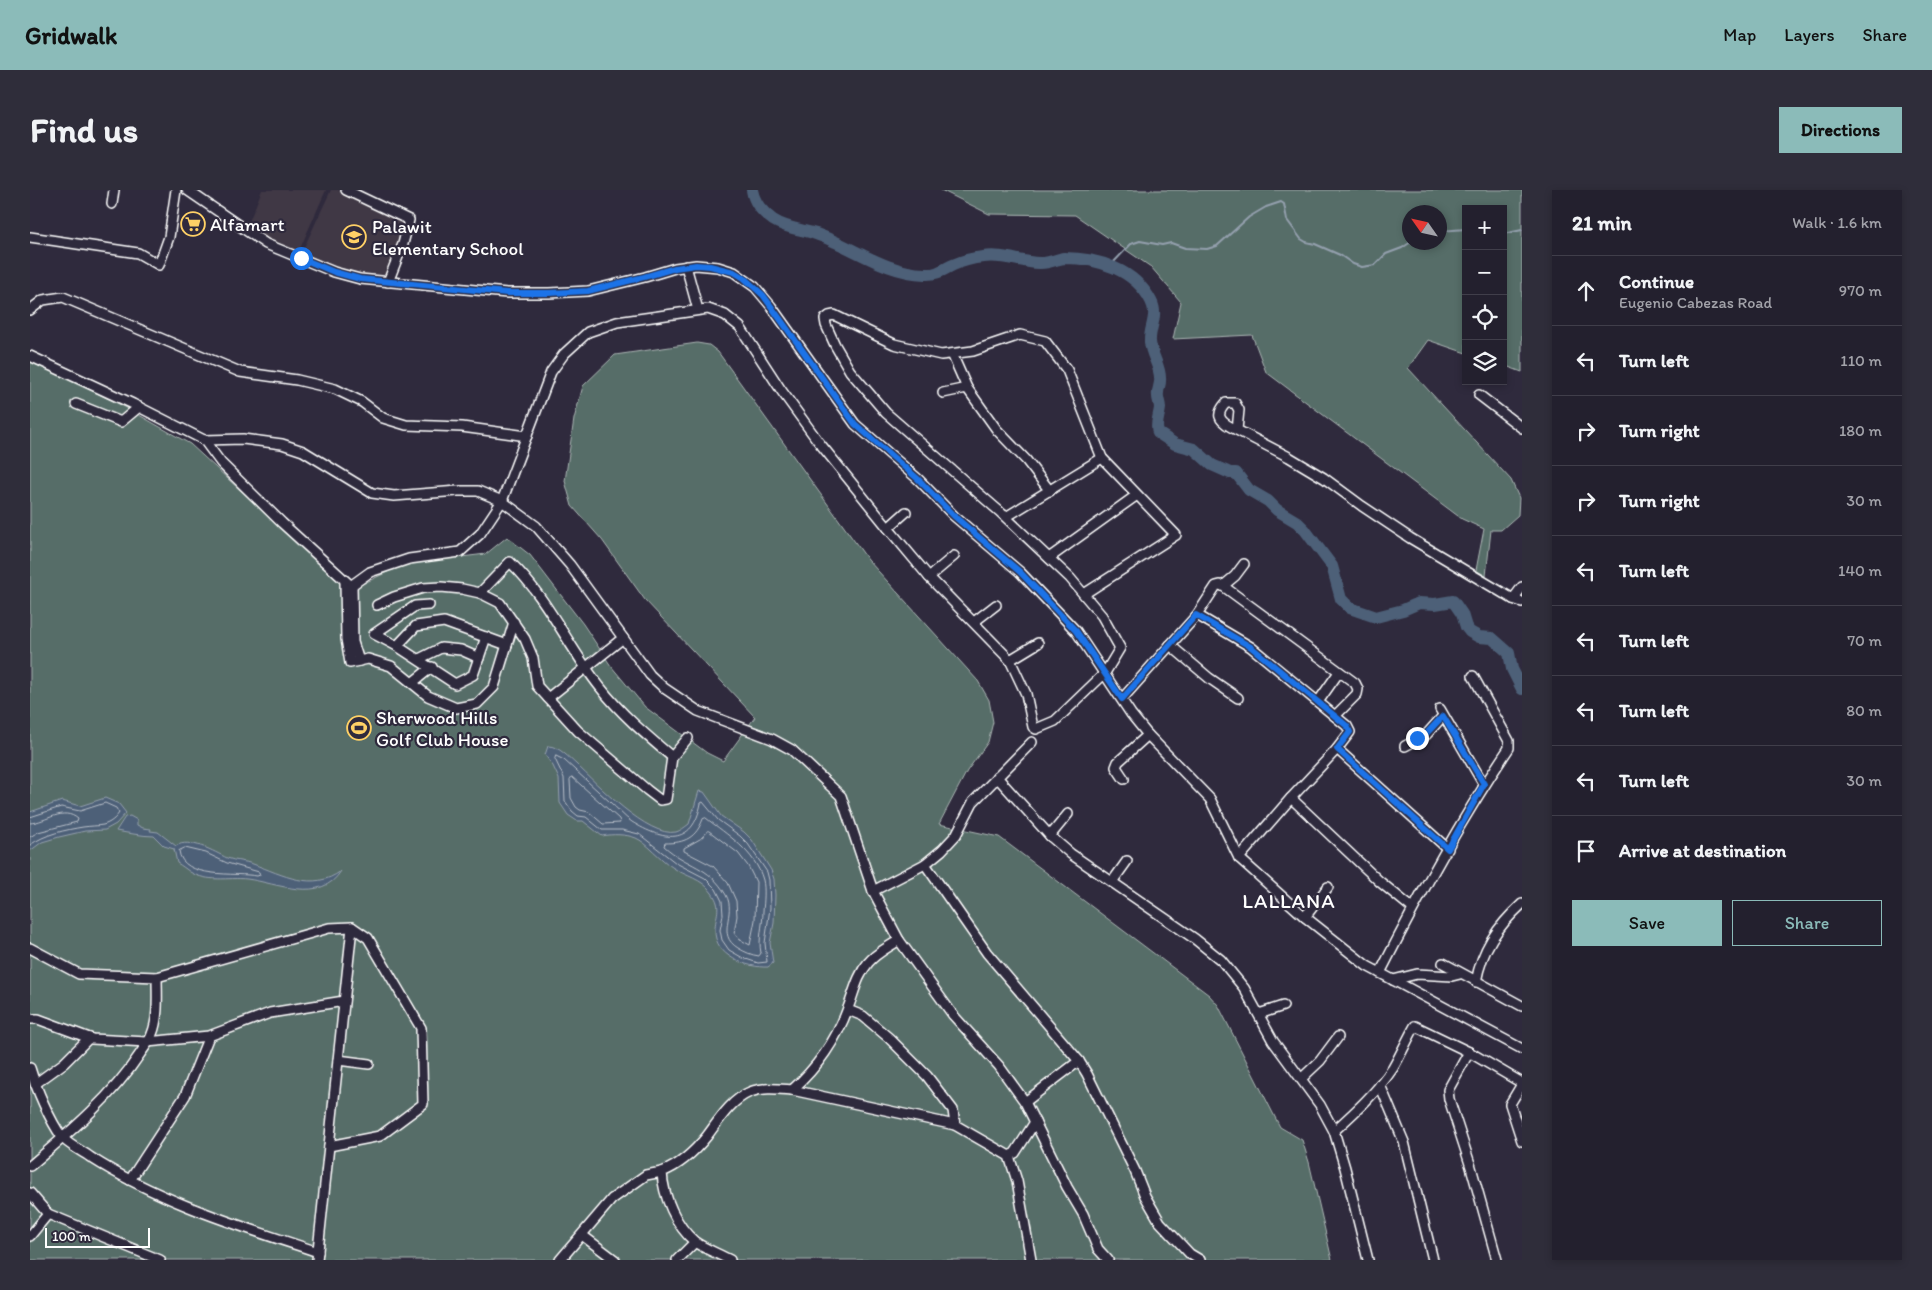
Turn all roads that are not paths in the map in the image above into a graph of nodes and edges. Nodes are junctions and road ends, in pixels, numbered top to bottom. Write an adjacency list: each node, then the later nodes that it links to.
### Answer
1 (114, 190): 5 (street)
2 (176, 190): 6 (street)
3 (187, 190): 8 (street)
4 (346, 190): 8 (street)
5 (112, 204)
6 (30, 237)
7 (686, 266): 8 (street); 10 (street); 56 (street)
8 (388, 282)
9 (30, 310): 20 (street)
10 (698, 310): 20 (street); 28 (street)
11 (952, 354): 13 (street); 22 (street); 27 (street)
12 (30, 356): 17 (street)
13 (967, 388): 14 (street); 23 (street)
14 (943, 393)
15 (1479, 395): 18 (street)
16 (76, 404): 17 (street)
17 (139, 407): 21 (street)
18 (1522, 428)
19 (1236, 430): 38 (street)
20 (527, 436): 25 (street)
21 (204, 440): 25 (street); 33 (street)
22 (1102, 458): 23 (street); 24 (street)
23 (1050, 491): 27 (street)
24 (1137, 495): 30 (street); 37 (street)
25 (502, 501): 33 (street); 46 (street)
26 (906, 512): 28 (street)
27 (1006, 518): 30 (street)
28 (888, 528): 32 (street)
29 (954, 556): 32 (street)
30 (1049, 558): 37 (street)
31 (1244, 564): 34 (street)
32 (928, 577): 44 (street)
33 (348, 583): 59 (street)
34 (1224, 586): 42 (street); 57 (street)
35 (1522, 587): 38 (street)
36 (480, 593): 39 (street); 43 (street); 55 (street)
37 (1084, 594): 56 (street)
38 (1517, 600)
39 (377, 605)
40 (429, 605): 50 (street)
41 (996, 605): 44 (street)
42 (1196, 615): 49 (street); 63 (street)
43 (514, 622): 48 (street); 60 (street)
44 (974, 622): 53 (street)
45 (486, 638): 48 (street); 50 (street); 51 (street)
46 (623, 638): 55 (street); 83 (street)
47 (1038, 643): 53 (street)
48 (507, 645): 59 (street)
49 (1170, 645): 61 (street); 62 (street)
50 (397, 646): 52 (street)
51 (479, 658): 52 (street); 54 (street)
52 (419, 659): 54 (street)
53 (1010, 660): 56 (street)
54 (432, 668): 59 (street)
55 (586, 668): 60 (street); 70 (street)
56 (1105, 672): 62 (street)
57 (1339, 672): 63 (street); 64 (street)
58 (1473, 676): 73 (street)
59 (412, 683)
60 (548, 698): 70 (street)
61 (1238, 698)
62 (1122, 699): 65 (street)
63 (1318, 702): 64 (street)
64 (1335, 716): 69 (street)
65 (1148, 736): 72 (street); 78 (street)
66 (688, 738): 70 (street)
67 (1032, 742): 71 (street)
68 (1405, 746): 73 (street)
69 (1337, 749): 74 (street); 77 (street)
70 (672, 757)
71 (997, 777): 76 (street); 80 (street)
72 (1124, 779)
73 (1484, 784): 77 (street)
74 (1291, 798): 78 (street); 85 (street)
75 (1068, 814): 76 (street)
76 (1050, 836): 81 (street)
77 (1448, 849): 85 (street)
78 (1239, 858): 86 (street)
79 (1128, 861): 81 (street)
80 (924, 864): 83 (street); 109 (street)
81 (1112, 882): 100 (street)
82 (1328, 887): 86 (street)
83 (873, 891): 88 (street)
84 (1522, 904): 95 (street)
85 (1412, 908): 91 (street)
86 (1305, 918): 91 (street)
87 (352, 927): 93 (street); 96 (street); 123 (street)
88 (899, 940): 99 (street); 117 (street)
89 (30, 948): 93 (street)
90 (1443, 963): 92 (street)
91 (1380, 973): 94 (street)
92 (1460, 974): 94 (street); 95 (street)
93 (157, 977): 105 (street)
94 (1393, 980): 106 (street)
95 (1476, 982): 98 (street)
96 (344, 1001): 102 (street); 108 (street)
97 (1283, 1006): 100 (street)
98 (1522, 1006)
99 (848, 1010): 116 (street); 119 (street)
100 (1259, 1014): 112 (street)
101 (30, 1018): 103 (street)
102 (209, 1036): 105 (street); 127 (street)
103 (89, 1038): 105 (street); 113 (street)
104 (1338, 1038): 112 (street)
105 (147, 1042): 121 (street)
106 (1522, 1049)
107 (1469, 1052): 114 (street); 115 (street); 146 (street)
108 (338, 1060): 110 (street); 123 (street)
109 (1079, 1061): 117 (street); 143 (street)
110 (369, 1064)
111 (30, 1068): 113 (street)
112 (1302, 1078): 120 (street)
113 (35, 1084): 121 (street)
114 (1522, 1084): 122 (street)
115 (1380, 1085): 120 (street); 145 (street)
116 (792, 1090): 119 (street); 126 (street)
117 (1025, 1102): 118 (street)
118 (1035, 1122): 124 (street); 133 (street)
119 (955, 1125): 124 (street)
120 (1334, 1131): 144 (street)
121 (63, 1138): 125 (street); 127 (street)
122 (1522, 1141)
123 (329, 1146): 134 (street)
124 (1009, 1156): 140 (street)
125 (30, 1166)
126 (662, 1172): 130 (street); 132 (street)
127 (130, 1180): 134 (street)
128 (30, 1193): 129 (street)
129 (48, 1214): 131 (street); 135 (street)
130 (582, 1235): 136 (street); 137 (street)
131 (30, 1236)
132 (695, 1242): 138 (street); 139 (street)
133 (1098, 1249): 141 (street); 142 (street)
134 (318, 1256)
135 (160, 1260)
136 (560, 1260)
137 (615, 1260)
138 (677, 1260)
139 (730, 1260)
140 (1031, 1260)
141 (1096, 1260)
142 (1108, 1260)
143 (1200, 1260)
144 (1368, 1260)
145 (1433, 1260)
146 (1497, 1260)

